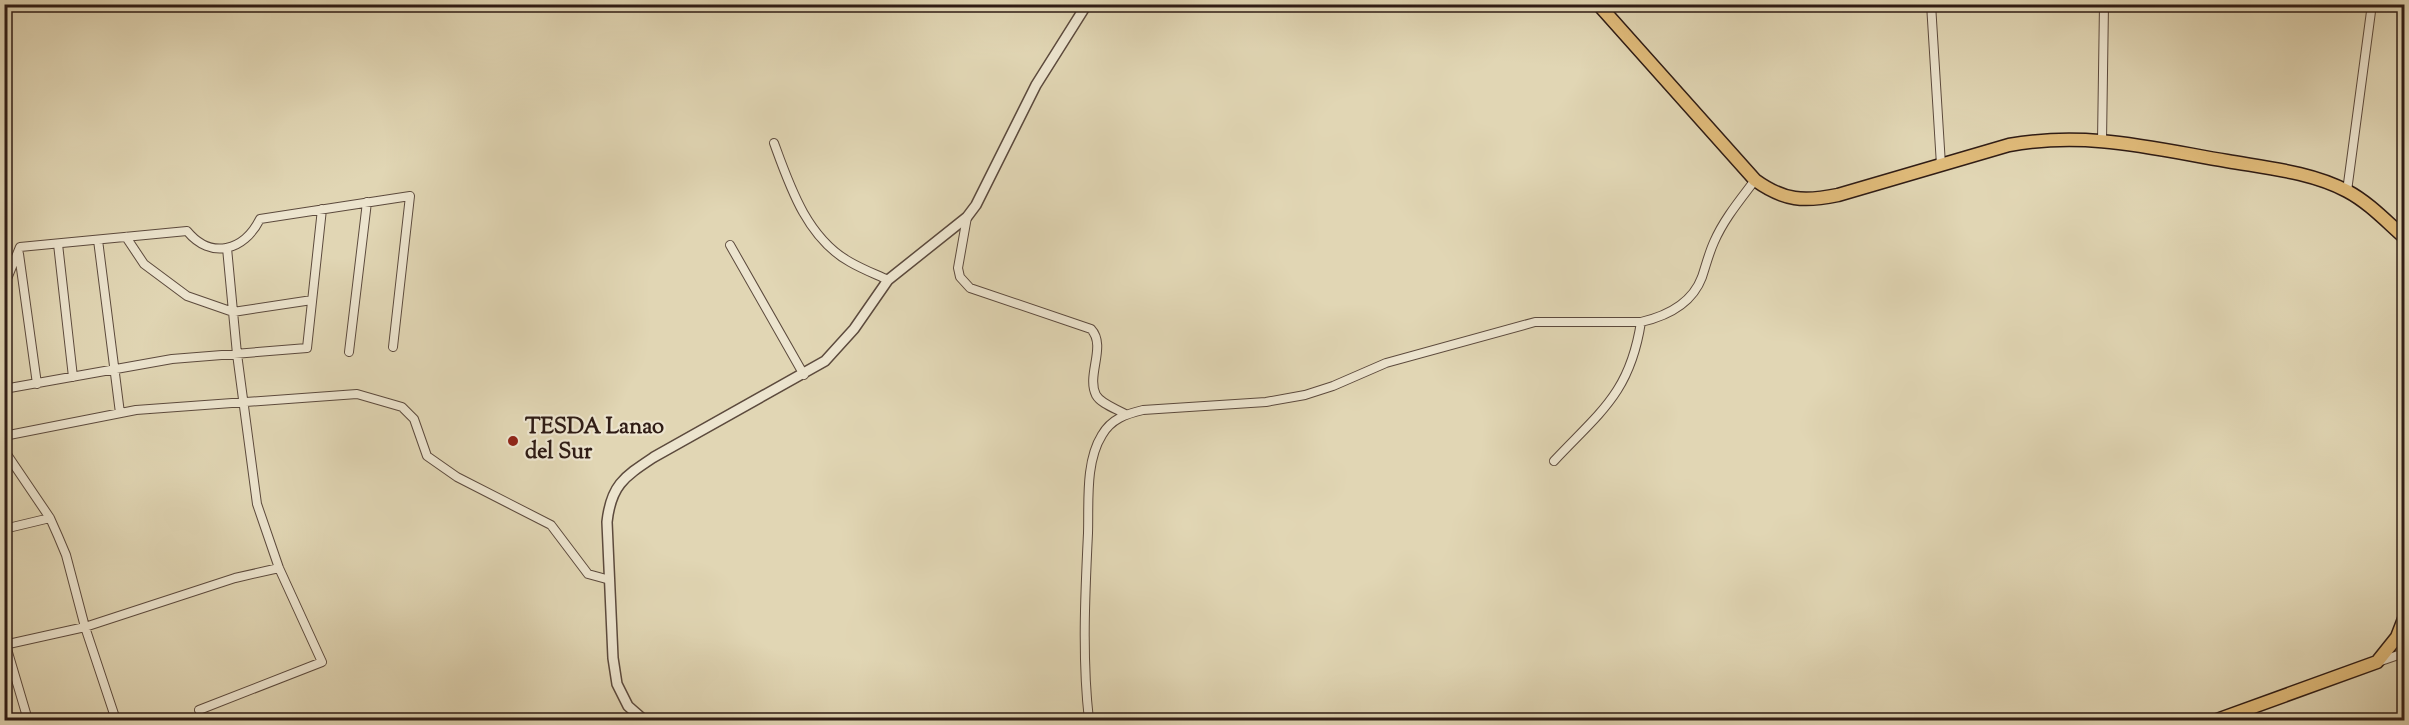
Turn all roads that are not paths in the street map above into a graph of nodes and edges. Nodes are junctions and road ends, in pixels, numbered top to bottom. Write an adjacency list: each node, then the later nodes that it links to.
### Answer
1 (1087, 4): 13 (street)
2 (1599, 4): 9 (main road)
3 (1930, 4): 8 (street)
4 (2104, 4): 6 (street)
5 (2372, 4): 10 (street)
6 (2102, 141): 8 (main road); 10 (main road)
7 (774, 143): 21 (street)
8 (1941, 165): 9 (main road)
9 (1755, 180): 25 (street)
10 (2347, 191): 15 (main road)
11 (367, 202): 12 (street); 26 (street); 27 (street)
12 (322, 209): 19 (street); 23 (street)
13 (967, 217): 21 (street); 36 (street)
14 (126, 237): 16 (street); 19 (street); 24 (street)
15 (2404, 237)
16 (98, 240): 17 (street); 29 (street)
17 (58, 244): 20 (street); 31 (street)
18 (730, 245): 30 (street)
19 (227, 248): 24 (street)
20 (18, 251): 22 (street); 32 (street)
21 (888, 280): 30 (street)
22 (4, 286)
23 (312, 300): 24 (street); 28 (street)
24 (233, 312): 28 (street)
25 (1641, 322): 36 (street); 39 (street)
26 (393, 347)
27 (349, 352)
28 (237, 354): 29 (street); 34 (street)
29 (114, 370): 31 (street); 35 (street)
30 (804, 375): 43 (street)
31 (73, 377): 32 (street)
32 (37, 384): 33 (street)
33 (4, 390)
34 (245, 401): 35 (street); 42 (street); 43 (street)
35 (120, 413): 37 (street)
36 (1125, 414): 53 (street)
37 (4, 436)
38 (4, 450): 40 (street)
39 (1554, 461)
40 (50, 518): 41 (street); 45 (street)
41 (4, 529)
42 (279, 568): 45 (street); 49 (street)
43 (610, 580): 52 (street)
44 (2404, 619): 48 (main road)
45 (85, 627): 46 (street); 51 (street)
46 (5, 643): 50 (street)
47 (2404, 653): 48 (street)
48 (2377, 662): 54 (main road)
49 (199, 710)
50 (28, 720)
51 (116, 720)
52 (644, 720)
53 (1089, 720)
54 (2217, 720)

